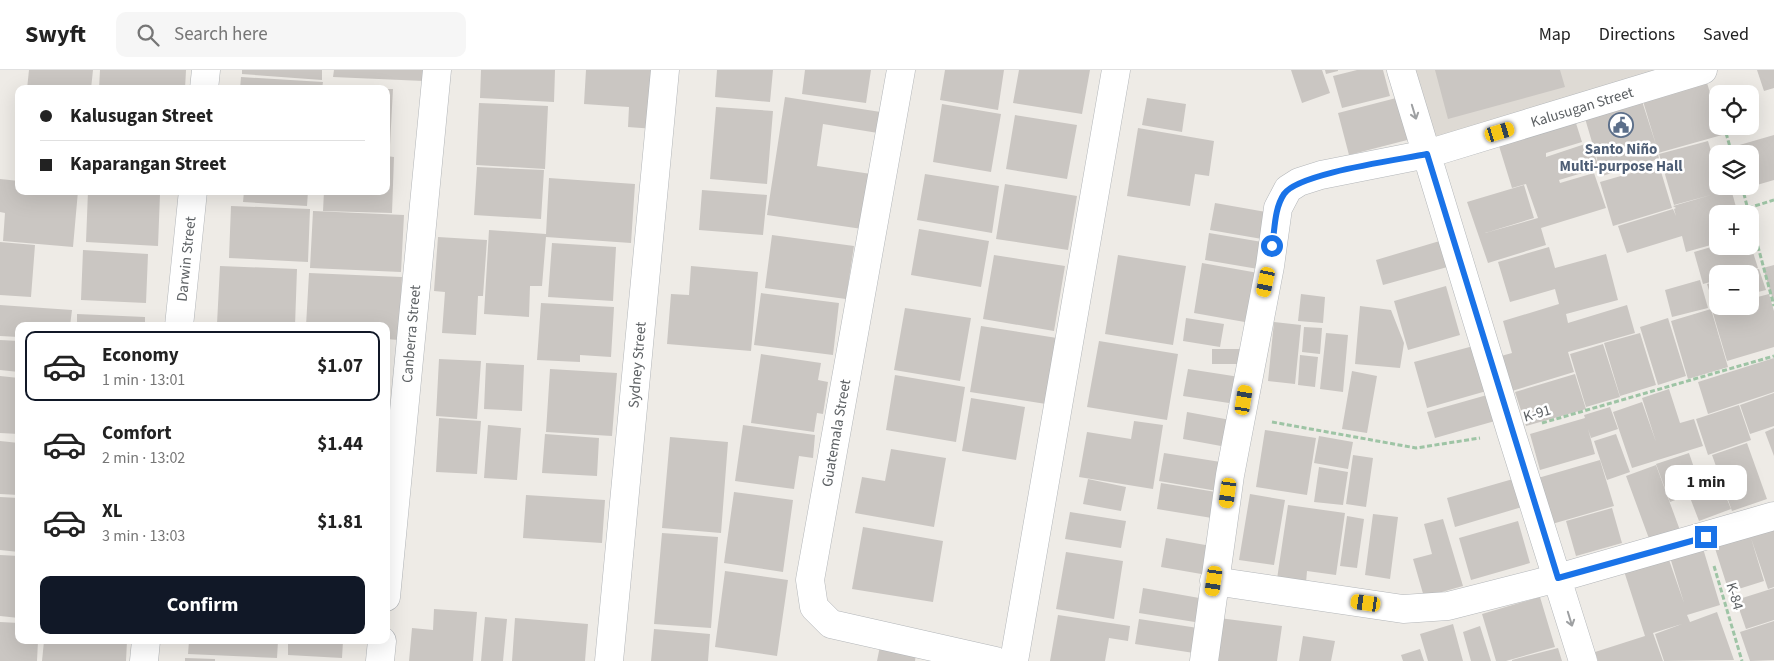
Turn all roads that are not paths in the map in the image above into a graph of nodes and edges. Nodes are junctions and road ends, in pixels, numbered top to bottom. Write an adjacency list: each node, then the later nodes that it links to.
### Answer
1 (206, 70): 8 (street)
2 (437, 70): 13 (street, Canberra Street)
3 (664, 70): 20 (street, Sydney Street)
4 (901, 70): 21 (street, Guatemala Street)
5 (1116, 70): 22 (street)
6 (1401, 70): 9 (street, one-way to 9)
7 (1703, 70): 9 (street, Kalusugan Street)
8 (204, 85)
9 (1427, 154): 14 (street); 15 (street, Kalusugan Street)
10 (193, 195): 11 (street, Darwin Street)
11 (179, 322)
12 (1774, 516): 14 (street)
13 (390, 556)
14 (1558, 578): 15 (street); 24 (street, one-way to 24)
15 (1214, 581): 23 (street, Kalusugan Street)
16 (146, 644): 18 (street)
17 (382, 644): 19 (street)
18 (144, 661)
19 (380, 661)
20 (609, 661)
21 (995, 661)
22 (1014, 661)
23 (1204, 661)
24 (1583, 661)

